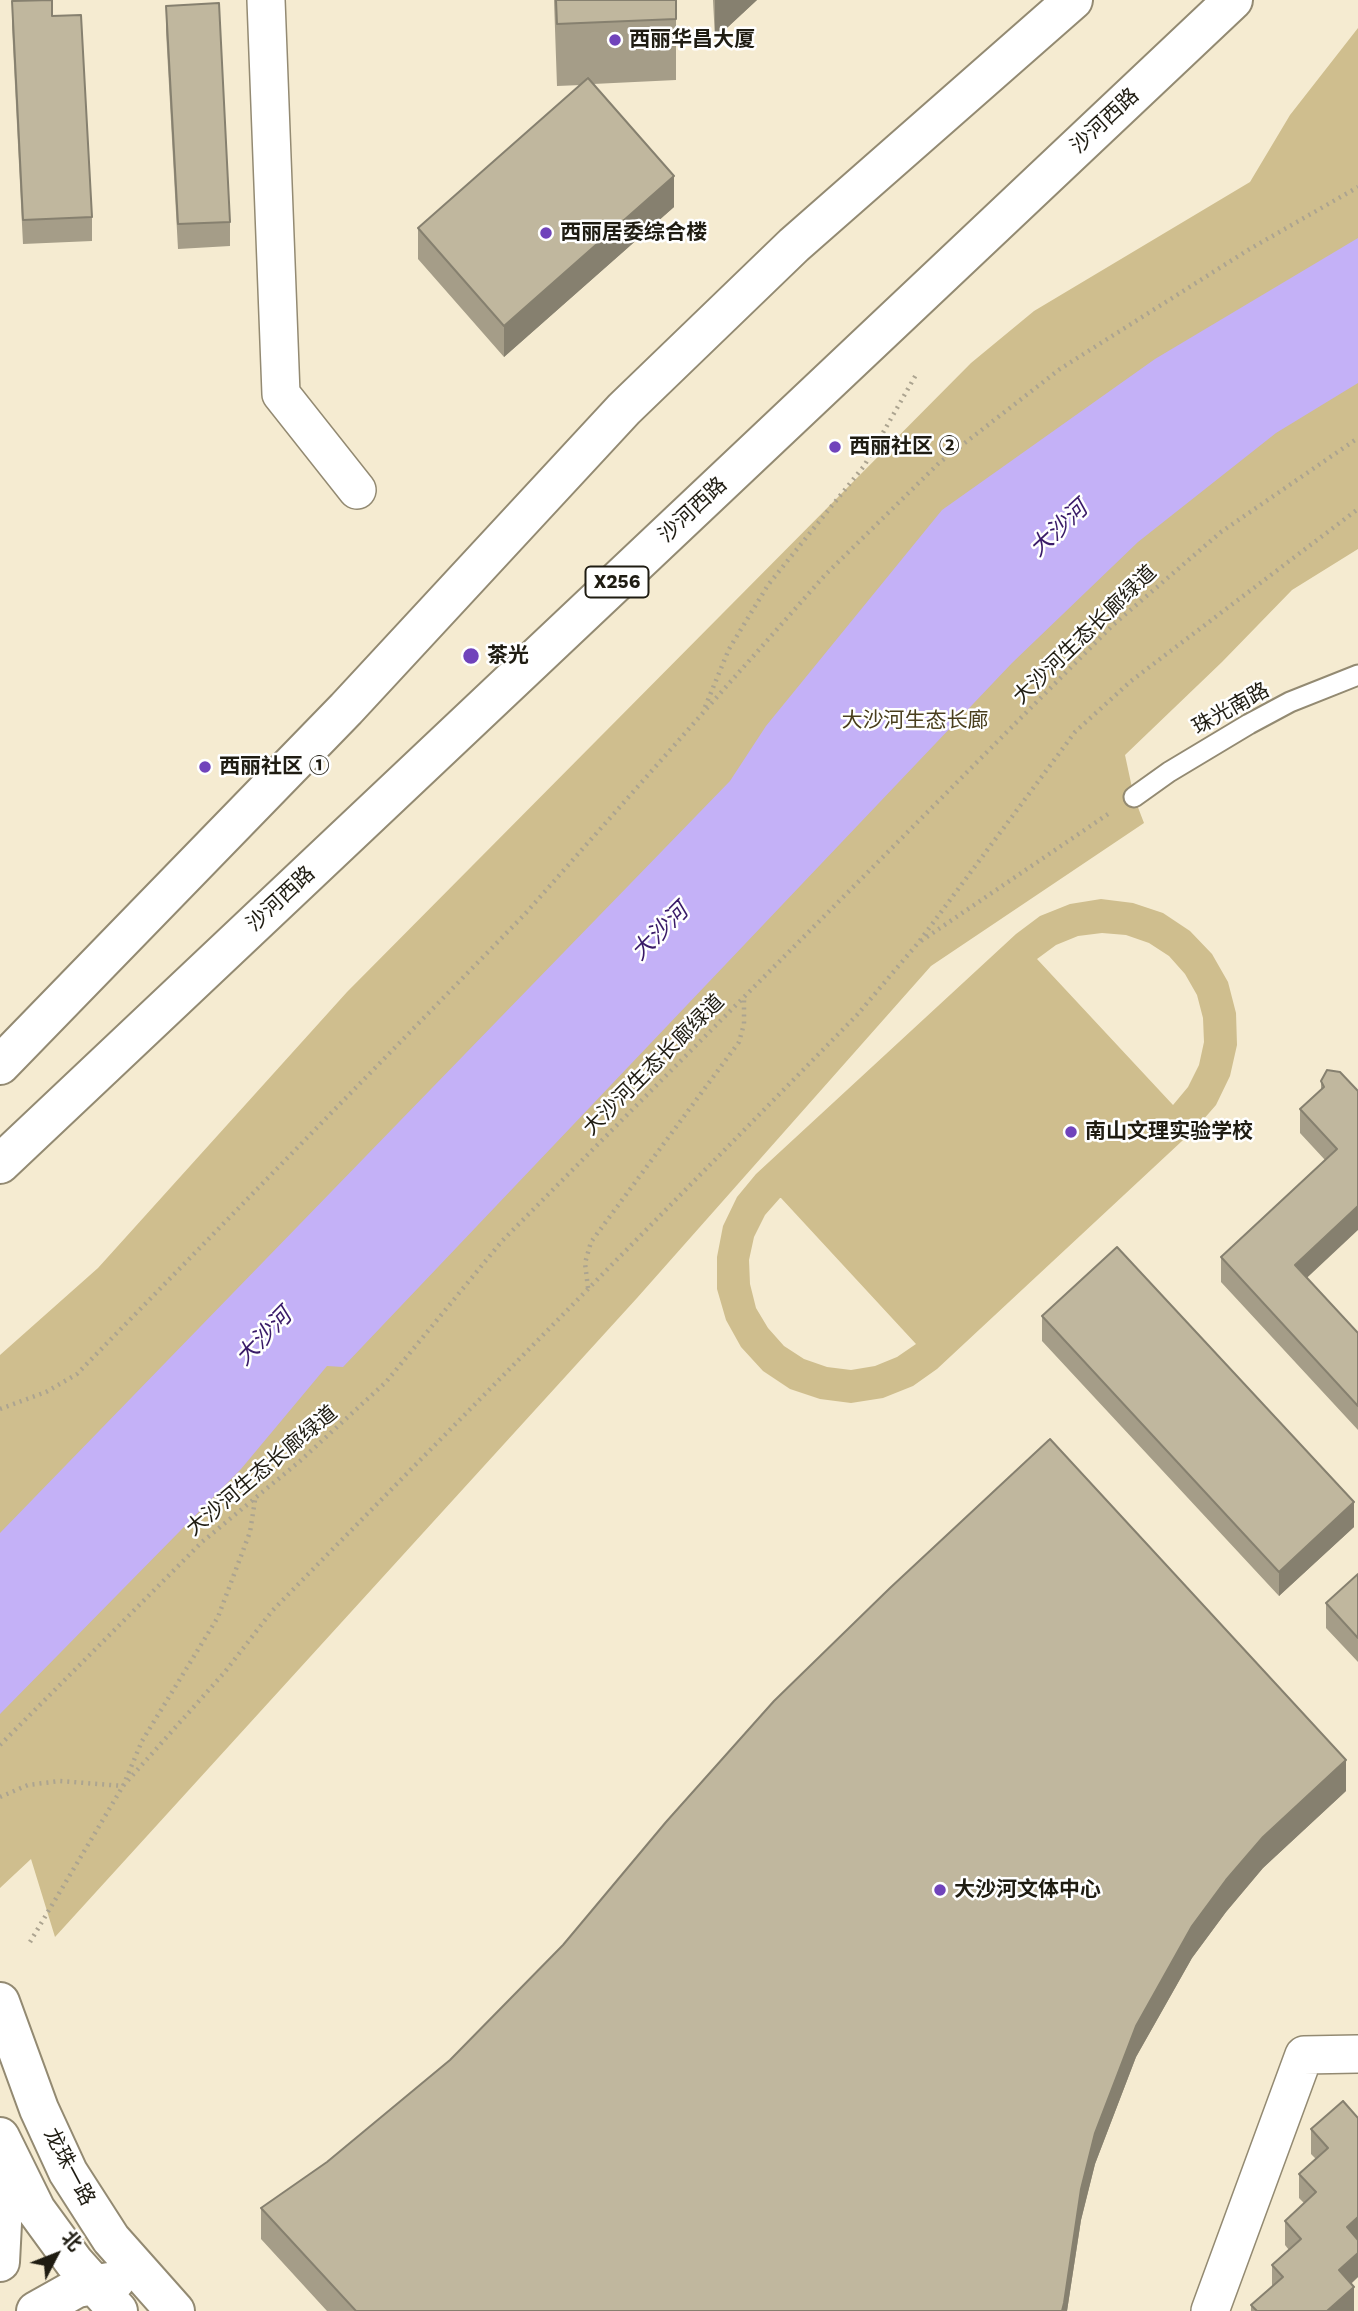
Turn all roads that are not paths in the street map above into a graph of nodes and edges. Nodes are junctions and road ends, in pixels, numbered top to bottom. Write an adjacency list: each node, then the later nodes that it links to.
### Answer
1 (266, 0): 4 (street)
2 (1233, 0): 8 (main road, 沙河西路 / X256)
3 (1071, 2): 7 (main road)
4 (357, 490)
5 (1358, 675): 6 (lane, 珠光南路)
6 (1134, 797)
7 (0, 1065)
8 (0, 1164)
9 (0, 2002): 14 (main road, 龙珠一路)
10 (1358, 2054): 19 (street)
11 (0, 2137): 15 (main road)
12 (0, 2155): 13 (main road)
13 (0, 2262)
14 (149, 2282): 15 (main road); 18 (main road, 龙珠一路)
15 (92, 2283): 16 (main road); 17 (main road)
16 (36, 2311)
17 (118, 2311)
18 (175, 2311)
19 (1210, 2311)

